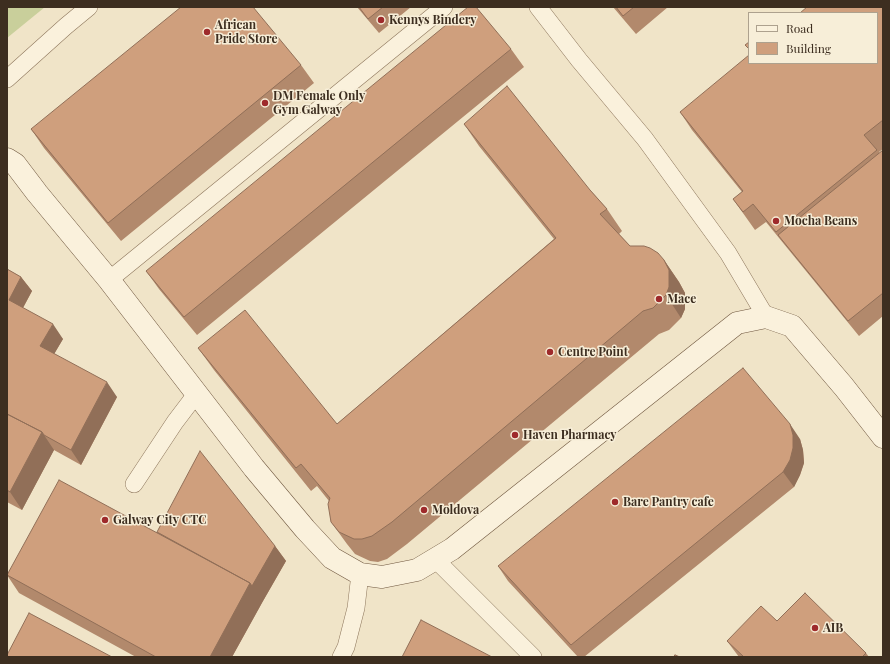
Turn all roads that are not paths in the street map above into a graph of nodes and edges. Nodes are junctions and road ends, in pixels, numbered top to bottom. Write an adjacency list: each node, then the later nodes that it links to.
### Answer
1 (89, 7): 4 (lane)
2 (444, 7): 6 (lane)
3 (538, 7): 7 (lane)
4 (7, 79)
5 (7, 159): 6 (street)
6 (109, 280): 8 (street)
7 (766, 317): 9 (street); 11 (street)
8 (197, 393): 10 (lane); 12 (street)
9 (883, 437)
10 (134, 484)
11 (435, 559): 12 (street); 14 (lane)
12 (360, 574): 13 (lane)
13 (341, 657)
14 (533, 657)

